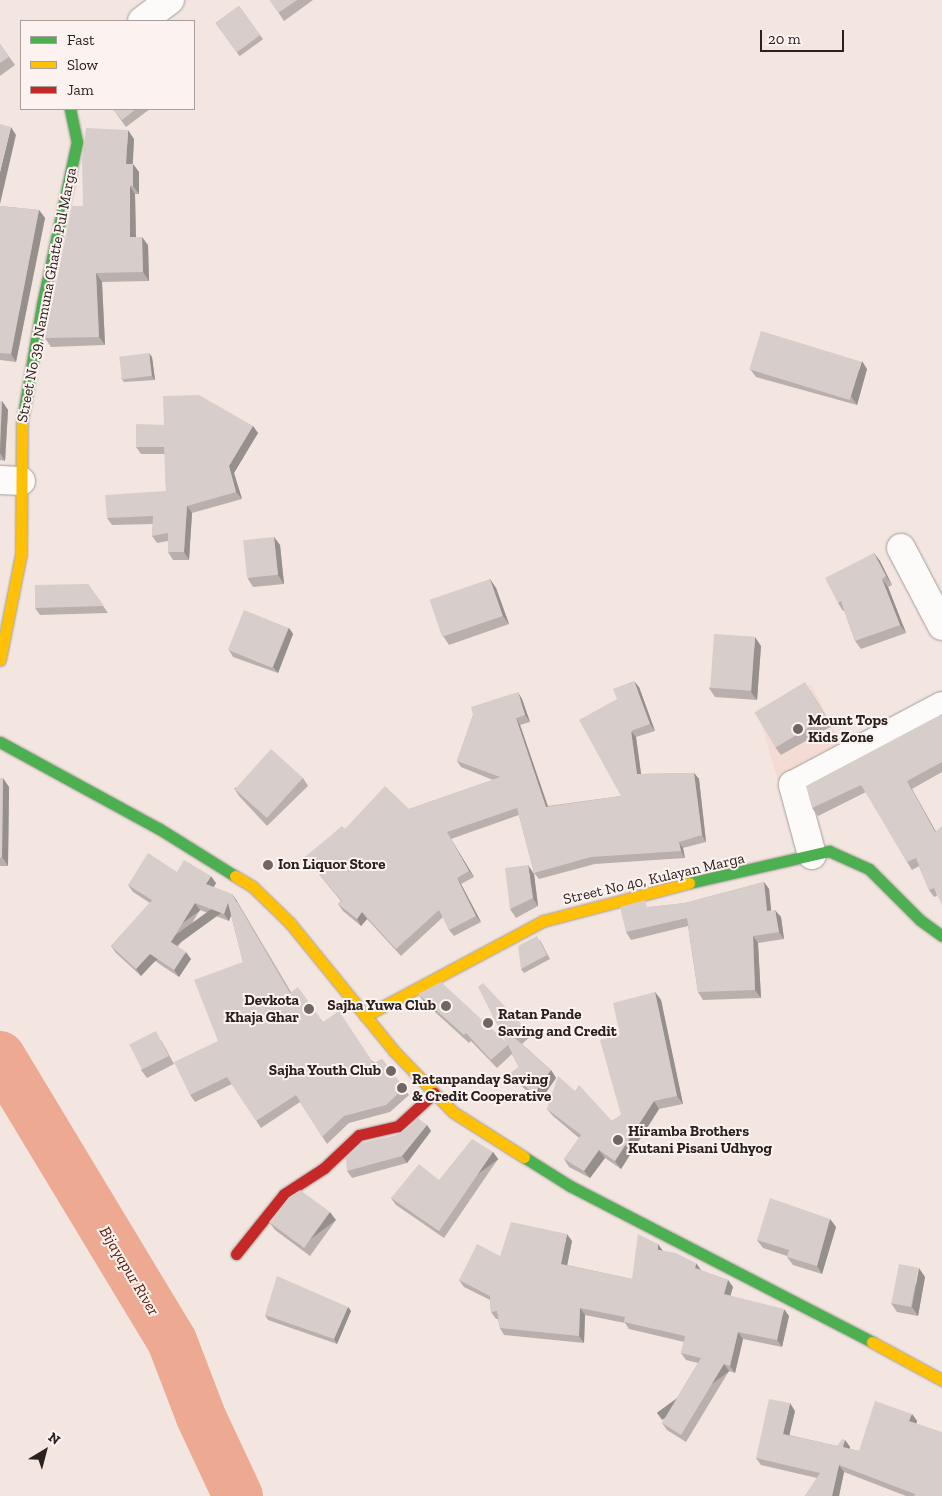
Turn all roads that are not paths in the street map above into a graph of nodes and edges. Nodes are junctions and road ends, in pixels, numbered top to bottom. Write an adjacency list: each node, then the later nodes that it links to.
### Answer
1 (170, 0): 2 (street)
2 (143, 20)
3 (70, 110): 4 (street, Street No 39, Namuna Ghatte Pul Marga)
4 (10, 481): 7 (street, Street No 39, Namuna Ghatte Pul Marga)
5 (901, 548): 6 (street)
6 (942, 626)
7 (0, 660)
8 (942, 706): 10 (street)
9 (0, 742): 12 (street)
10 (812, 855): 11 (street, Street No 40, Kulayan Marga); 12 (street, Street No 40, Kulayan Marga)
11 (942, 936)
12 (365, 1016): 13 (street)
13 (434, 1093): 14 (street); 15 (street)
14 (236, 1254)
15 (942, 1380)

